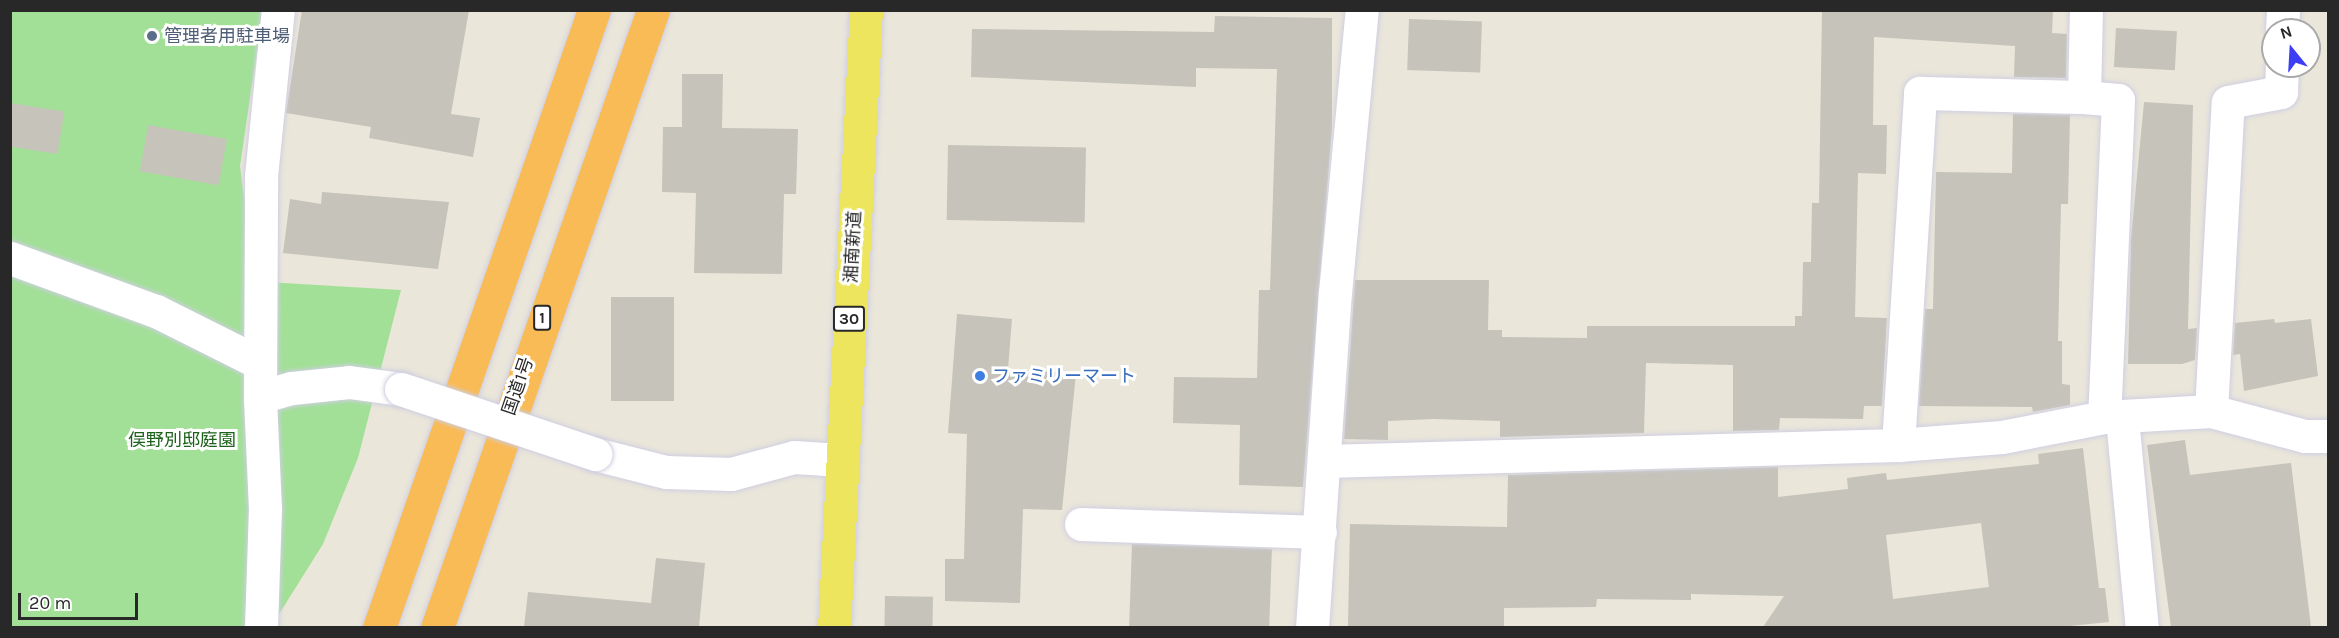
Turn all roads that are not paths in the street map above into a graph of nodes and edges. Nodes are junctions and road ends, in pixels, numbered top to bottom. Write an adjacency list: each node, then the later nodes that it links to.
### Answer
1 (278, 10): 10 (street)
2 (594, 10): 21 (highway)
3 (653, 10): 22 (highway, 国道1号 / 1)
4 (866, 10): 16 (main road, 湘南新道 / 30)
5 (1362, 10): 17 (street)
6 (2085, 10): 8 (street)
7 (2282, 78): 12 (street)
8 (2084, 97): 13 (street); 15 (street)
9 (10, 258): 10 (street)
10 (260, 363): 11 (street)
11 (260, 397): 16 (street, bridge); 20 (street)
12 (2211, 411): 13 (street); 14 (street)
13 (2113, 418): 15 (street); 25 (street)
14 (2328, 436)
15 (1898, 445): 17 (street)
16 (841, 460): 23 (main road, 湘南新道 / 30)
17 (1325, 461): 19 (street)
18 (1081, 524): 19 (street)
19 (1320, 532): 24 (street)
20 (261, 627)
21 (379, 627)
22 (437, 627)
23 (834, 627)
24 (1312, 627)
25 (2142, 627)

